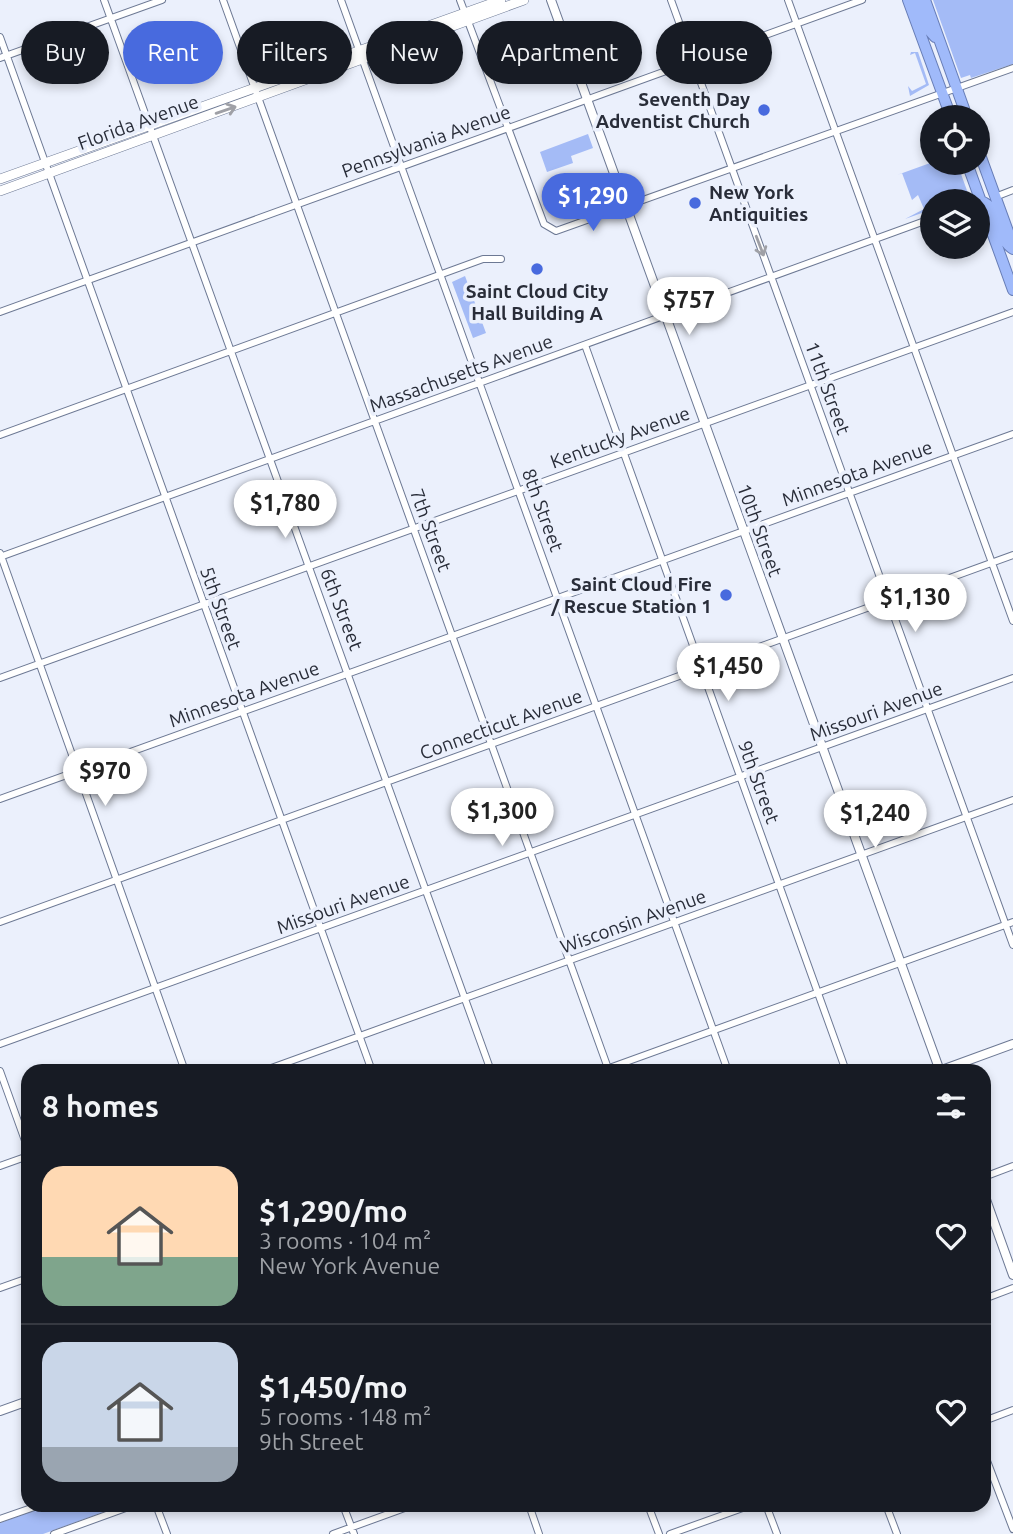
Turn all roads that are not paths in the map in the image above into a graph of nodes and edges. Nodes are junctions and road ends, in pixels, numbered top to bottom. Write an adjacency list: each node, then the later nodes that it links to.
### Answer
1 (104, 0): 16 (street, 6th Street)
2 (162, 0): 16 (street)
3 (223, 0): 29 (street, 7th Street)
4 (341, 0): 23 (street, 8th Street)
5 (460, 0): 15 (street)
6 (501, 0): 15 (main road, Florida Avenue)
7 (524, 0): 17 (main road, Florida Avenue)
8 (551, 0): 33 (street, 10th Street)
9 (671, 0): 18 (street, 11th Street)
10 (788, 0): 19 (street)
11 (862, 0): 19 (street, Pennsylvania Avenue)
12 (908, 0): 31 (highway)
13 (917, 0): 22 (highway)
14 (925, 0): 22 (highway)
15 (465, 11): 17 (street); 23 (main road, Florida Avenue)
16 (111, 18): 24 (street); 36 (street, 6th Street)
17 (470, 21): 25 (main road, Florida Avenue); 37 (street)
18 (679, 21)
19 (796, 23): 20 (street, Pennsylvania Avenue); 38 (street)
20 (772, 32)
21 (0, 37): 24 (street, 5th Street)
22 (940, 41): 30 (highway)
23 (359, 48): 25 (street, 8th Street); 29 (main road, Florida Avenue)
24 (3, 57): 40 (street, 5th Street)
25 (363, 60): 32 (main road, Florida Avenue); 41 (street, 8th Street)
26 (1013, 68): 30 (street)
27 (656, 74): 33 (street, Pennsylvania Avenue)
28 (701, 84): 42 (street, 11th Street)
29 (254, 87): 32 (street, 7th Street); 36 (main road, Florida Avenue)
30 (957, 88): 31 (street); 35 (highway)
31 (942, 93): 34 (highway); 38 (street)
32 (258, 98): 39 (main road, Florida Avenue, one-way to 32); 50 (street, 7th Street)
33 (586, 100): 37 (street, Pennsylvania Avenue); 51 (street, 10th Street)
34 (946, 105)
35 (963, 105)
36 (150, 125): 39 (street, 6th Street); 40 (main road, Florida Avenue)
37 (509, 128): 41 (street, Pennsylvania Avenue); 51 (street)
38 (836, 132): 42 (street); 55 (street)
39 (153, 135): 43 (main road, Florida Avenue); 56 (street, 6th Street)
40 (45, 162): 43 (street, 5th Street); 46 (main road, Florida Avenue)
41 (401, 165): 50 (street, Pennsylvania Avenue); 61 (street, 8th Street)
42 (731, 170): 51 (street); 62 (street, 11th Street, one-way to 62)
43 (49, 173): 48 (main road, Florida Avenue); 63 (street, 5th Street)
44 (978, 175): 49 (highway)
45 (987, 175): 49 (highway)
46 (0, 179)
47 (1013, 190): 49 (street)
48 (0, 191)
49 (995, 197): 57 (highway)
50 (296, 205): 56 (street, Pennsylvania Avenue); 67 (street, 7th Street)
51 (625, 207): 68 (street, 10th Street)
52 (990, 208): 57 (highway)
53 (920, 223): 55 (street, Massachusetts Avenue)
54 (990, 228): 58 (highway)
55 (875, 239): 62 (street, Massachusetts Avenue); 70 (street)
56 (192, 242): 63 (street, Pennsylvania Avenue); 71 (street, 6th Street)
57 (1013, 247)
58 (1001, 257): 60 (highway); 64 (highway)
59 (501, 259): 61 (street)
60 (1013, 272)
61 (441, 275): 67 (street); 72 (street, 8th Street)
62 (771, 277): 68 (street, Massachusetts Avenue); 73 (street, 11th Street)
63 (87, 281): 65 (street, Pennsylvania Avenue); 74 (street, 5th Street)
64 (1013, 290)
65 (0, 312)
66 (1013, 312): 70 (street, Kentucky Avenue)
67 (335, 313): 71 (street); 75 (street, 7th Street)
68 (665, 315): 69 (street, Massachusetts Avenue); 76 (street, 10th Street)
69 (585, 345): 72 (street, Massachusetts Avenue); 79 (street, 9th Street)
70 (915, 347): 73 (street, Kentucky Avenue); 80 (street)
71 (230, 351): 74 (street); 81 (street, 6th Street)
72 (480, 383): 75 (street, Massachusetts Avenue); 82 (street, 8th Street)
73 (810, 385): 76 (street, Kentucky Avenue); 83 (street, 11th Street)
74 (126, 389): 78 (street); 84 (street, 5th Street)
75 (375, 421): 81 (street, Massachusetts Avenue); 85 (street, 7th Street)
76 (705, 423): 79 (street, Kentucky Avenue); 86 (street, 10th Street)
77 (1013, 434): 80 (street, Minnesota Avenue)
78 (0, 435)
79 (624, 453): 82 (street, Kentucky Avenue); 89 (street, 9th Street)
80 (954, 456): 83 (street, Minnesota Avenue); 90 (street)
81 (270, 459): 84 (street, Massachusetts Avenue); 91 (street, 6th Street)
82 (519, 491): 85 (street, Kentucky Avenue); 92 (street, 8th Street)
83 (849, 492): 86 (street, Minnesota Avenue); 93 (street, 11th Street)
84 (165, 497): 87 (street, Massachusetts Avenue); 94 (street, 5th Street)
85 (414, 529): 91 (street, Kentucky Avenue); 96 (street, 7th Street)
86 (744, 531): 89 (street, Minnesota Avenue); 97 (street, 10th Street)
87 (0, 555): 98 (street)
88 (1013, 555): 90 (street, Connecticut Avenue)
89 (662, 561): 92 (street, Minnesota Avenue); 99 (street, 9th Street)
90 (993, 563): 93 (street, Connecticut Avenue); 95 (street)
91 (309, 567): 94 (street, Kentucky Avenue); 100 (street, 6th Street)
92 (557, 599): 96 (street, Minnesota Avenue); 103 (street, 8th Street)
93 (888, 600): 97 (street, Connecticut Avenue); 104 (street, 11th Street)
94 (204, 604): 98 (street, Kentucky Avenue); 105 (street, 5th Street)
95 (1013, 621)
96 (453, 638): 100 (street, Minnesota Avenue); 106 (street, 7th Street)
97 (783, 639): 99 (street, Connecticut Avenue); 107 (street, 10th Street)
98 (39, 664): 101 (street, Kentucky Avenue); 108 (street)
99 (701, 668): 103 (street, Connecticut Avenue); 109 (street, 9th Street)
100 (349, 673): 105 (street, Minnesota Avenue); 110 (street, 6th Street)
101 (0, 678)
102 (1013, 678): 104 (street, Missouri Avenue)
103 (597, 707): 106 (street, Connecticut Avenue); 113 (street, 8th Street)
104 (928, 709): 107 (street, Missouri Avenue); 114 (street, 11th Street)
105 (242, 713): 108 (street, Minnesota Avenue); 115 (street, 5th Street)
106 (491, 745): 110 (street, Connecticut Avenue); 116 (street, 7th Street)
107 (822, 747): 109 (street, Missouri Avenue); 117 (street, 10th Street)
108 (77, 771): 111 (street, Minnesota Avenue); 118 (street)
109 (740, 776): 113 (street, Missouri Avenue); 119 (street, 9th Street)
110 (387, 782): 115 (street, Connecticut Avenue); 120 (street, 6th Street)
111 (0, 799)
112 (1013, 800): 114 (street, Wisconsin Avenue)
113 (636, 814): 116 (street, Missouri Avenue); 122 (street, 8th Street)
114 (967, 817): 117 (street, Wisconsin Avenue); 123 (street, 11th Street)
115 (281, 821): 118 (street, Connecticut Avenue); 124 (street, 5th Street)
116 (531, 852): 120 (street, Missouri Avenue); 126 (street, 7th Street)
117 (862, 855): 119 (street, Wisconsin Avenue); 127 (street, 10th Street)
118 (117, 879): 121 (street, Connecticut Avenue); 128 (street)
119 (779, 885): 122 (street, Wisconsin Avenue); 129 (street, 9th Street)
120 (426, 891): 124 (street, Missouri Avenue); 130 (street, 6th Street)
121 (0, 922)
122 (675, 923): 126 (street, Wisconsin Avenue); 131 (street, 8th Street)
123 (1009, 923): 125 (street, 11th Street); 127 (street)
124 (321, 929): 128 (street, Missouri Avenue); 132 (street, 5th Street)
125 (1013, 945)
126 (569, 960): 130 (street, Wisconsin Avenue); 139 (street, 7th Street)
127 (900, 963): 129 (street); 143 (street, 10th Street)
128 (155, 988): 133 (street, Missouri Avenue); 135 (street)
129 (818, 992): 131 (street); 142 (street, 9th Street)
130 (465, 999): 132 (street, Wisconsin Avenue); 138 (street, 6th Street)
131 (713, 1031): 140 (street); 141 (street, 8th Street)
132 (360, 1037): 136 (street, Wisconsin Avenue); 137 (street, 5th Street)
133 (0, 1044)
134 (1013, 1044): 144 (street)
135 (182, 1064)
136 (283, 1064)
137 (370, 1064)
138 (488, 1064)
139 (604, 1064)
140 (622, 1064)
141 (725, 1064)
142 (844, 1064)
143 (936, 1064)
144 (958, 1064)
145 (0, 1071): 146 (street)
146 (21, 1130)
147 (21, 1158): 148 (street)
148 (0, 1166)
149 (1013, 1166): 150 (street)
150 (991, 1174)
151 (991, 1214): 152 (street)
152 (1013, 1275)
153 (21, 1280): 154 (street)
154 (0, 1288)
155 (1013, 1289): 156 (street)
156 (991, 1297)
157 (21, 1404): 159 (street)
158 (1013, 1410): 160 (street)
159 (0, 1411)
160 (991, 1418)
161 (991, 1471): 173 (street)
162 (21, 1512): 172 (street)
163 (115, 1512): 175 (street)
164 (159, 1512): 176 (street)
165 (345, 1512): 174 (street)
166 (396, 1512): 174 (street)
167 (531, 1512): 178 (street)
168 (651, 1512): 179 (street)
169 (731, 1512): 180 (street)
170 (769, 1512): 181 (street)
171 (889, 1512): 182 (street)
172 (0, 1520)
173 (1013, 1530): 183 (street)
174 (352, 1531): 177 (street)
175 (54, 1534)
176 (167, 1534)
177 (332, 1534)
178 (539, 1534)
179 (659, 1534)
180 (670, 1534)
181 (777, 1534)
182 (897, 1534)
183 (1008, 1534)

